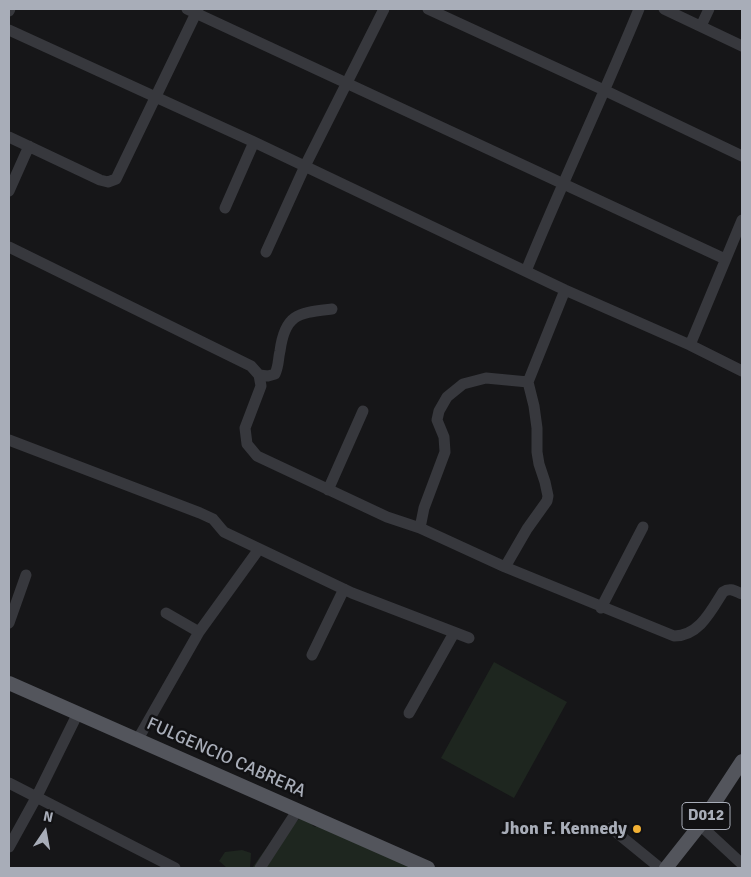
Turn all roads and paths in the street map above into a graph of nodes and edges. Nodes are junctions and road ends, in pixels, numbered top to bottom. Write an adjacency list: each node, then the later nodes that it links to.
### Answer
1 (384, 9): 10 (street)
2 (428, 9): 11 (street)
3 (639, 9): 11 (street)
4 (664, 9): 7 (street)
5 (709, 9): 7 (street)
6 (193, 10): 10 (street); 12 (street)
7 (701, 26): 9 (street)
8 (9, 30): 12 (street)
9 (742, 46)
10 (348, 83): 17 (street); 18 (street)
11 (606, 91): 16 (street); 18 (street)
12 (155, 97): 14 (street); 15 (street)
13 (9, 137): 15 (street)
14 (254, 142): 17 (street); 20 (street)
15 (29, 146): 19 (street)
16 (742, 156)
17 (304, 166): 23 (street); 25 (street)
18 (563, 182): 24 (street); 25 (street)
19 (9, 191)
20 (225, 208)
21 (742, 220): 24 (street)
22 (9, 248): 30 (street)
23 (266, 252)
24 (726, 259): 28 (street)
25 (526, 271): 26 (street)
26 (565, 290): 28 (street); 31 (street)
27 (332, 309): 30 (street)
28 (690, 345): 29 (street)
29 (742, 371)
30 (259, 375): 34 (street)
31 (528, 382): 36 (street); 38 (street)
32 (363, 411): 34 (street)
33 (9, 440): 37 (street)
34 (328, 490): 36 (street)
35 (643, 527): 42 (street)
36 (420, 528): 38 (street)
37 (259, 548): 40 (street); 45 (street)
38 (505, 567): 42 (street)
39 (26, 576): 44 (street)
40 (344, 589): 46 (street); 48 (street)
41 (742, 594): 42 (street)
42 (602, 608)
43 (166, 613): 45 (street)
44 (9, 623)
45 (199, 632): 52 (street)
46 (454, 633): 47 (street); 51 (street)
47 (469, 638)
48 (312, 655)
49 (9, 683): 50 (main road, FULGENCIO CABRERA)
50 (78, 713): 52 (main road, FULGENCIO CABRERA); 55 (street)
51 (409, 713)
52 (138, 739): 56 (main road, FULGENCIO CABRERA)
53 (742, 761): 57 (main road, D012)
54 (9, 783): 55 (street)
55 (36, 798): 59 (street); 61 (street)
56 (297, 811): 62 (street); 63 (main road, FULGENCIO CABRERA)
57 (700, 825): 60 (street); 65 (main road, D012)
58 (611, 828): 64 (street)
59 (9, 848)
60 (742, 864)
61 (175, 868)
62 (260, 868)
63 (428, 868)
64 (660, 868)
65 (666, 868)

